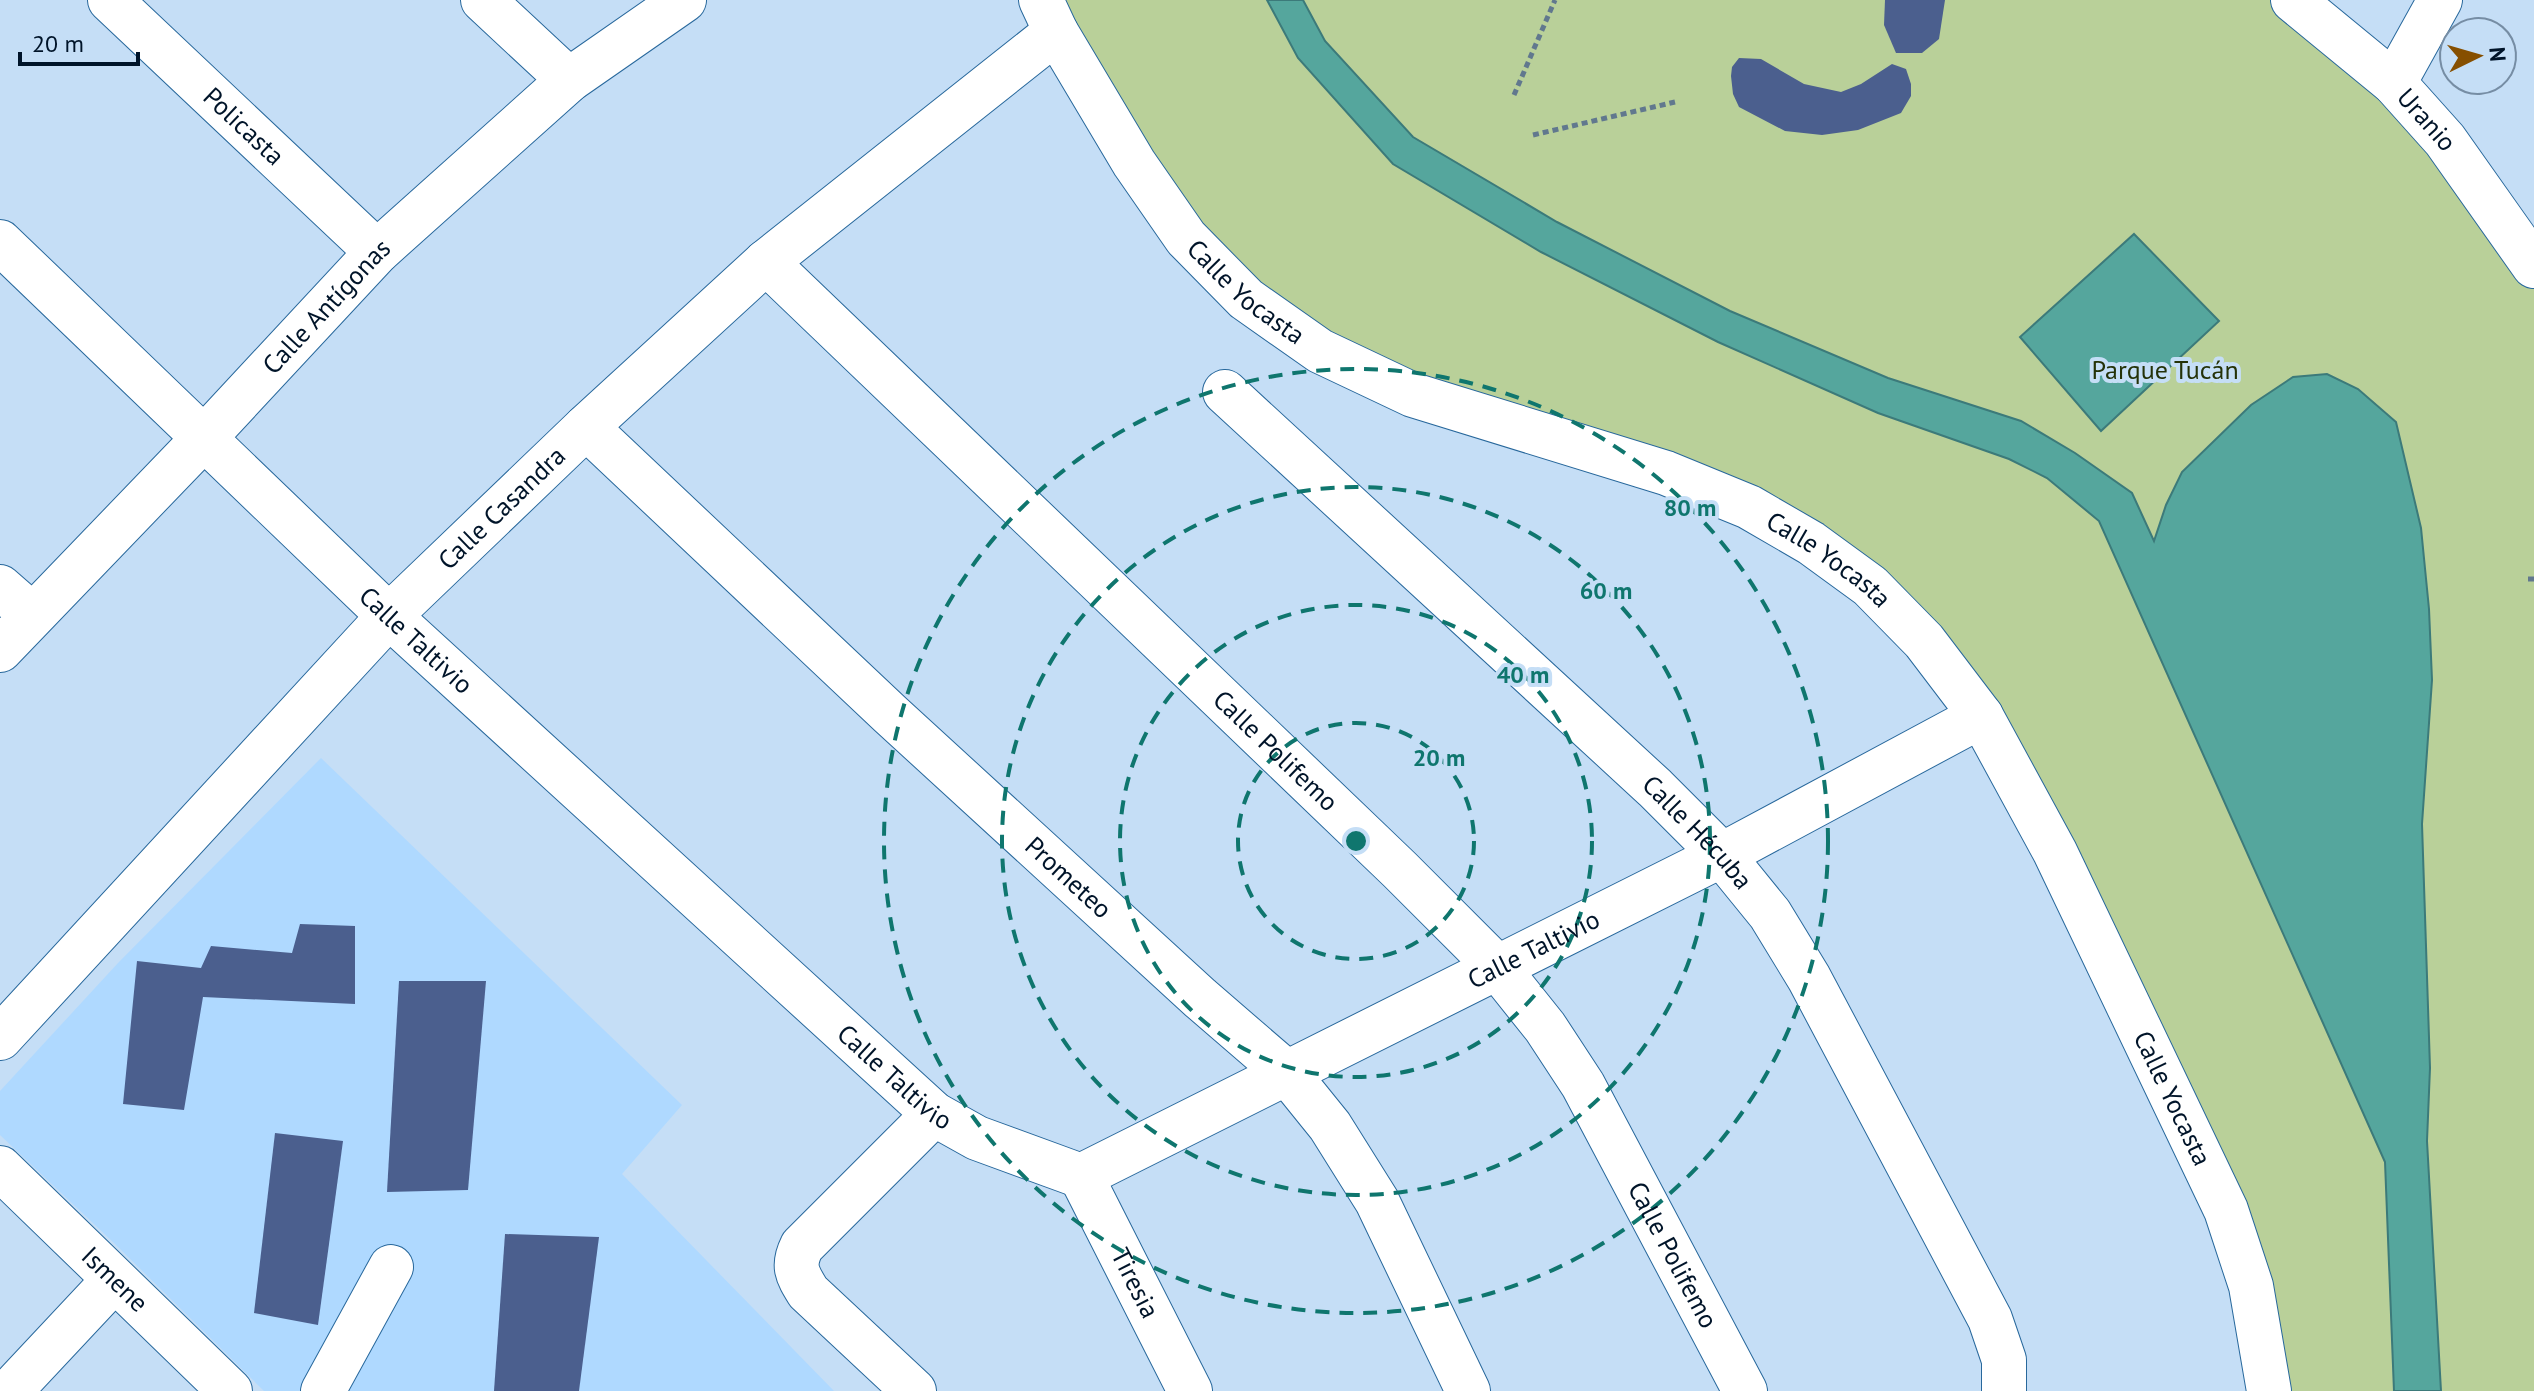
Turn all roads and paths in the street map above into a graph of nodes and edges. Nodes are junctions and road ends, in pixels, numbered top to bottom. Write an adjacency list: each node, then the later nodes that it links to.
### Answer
1 (110, 0): 14 (street, Policasta)
2 (483, 0): 8 (street)
3 (684, 0): 8 (street, Calle Antígonas)
4 (1555, 0): 10 (path)
5 (2293, 0): 9 (street, Uranio)
6 (2440, 0): 9 (street)
7 (1048, 16): 15 (street, Calle Casandra); 24 (street, Calle Yocasta)
8 (569, 80): 14 (street, Calle Antígonas)
9 (2394, 83): 16 (street, Uranio)
10 (1514, 95)
11 (1675, 102): 12 (path)
12 (1533, 135)
13 (0, 242): 19 (street, Calle Taltivio)
14 (377, 252): 19 (street, Calle Antígonas)
15 (766, 262): 18 (street, Calle Casandra); 26 (street, Calle Polifemo)
16 (2534, 266)
17 (1225, 392): 25 (street, Calle Hécuba)
18 (586, 427): 22 (street, Calle Casandra); 28 (street, Prometeo)
19 (205, 437): 21 (street, Calle Antígonas); 22 (street, Calle Taltivio)
20 (0, 587): 21 (street)
21 (32, 615): 23 (street, Calle Antígonas)
22 (389, 616): 27 (street, Calle Casandra); 29 (street, Calle Taltivio)
23 (0, 650)
24 (1981, 716): 25 (street, Calle Taltivio); 42 (street, Calle Yocasta)
25 (1722, 855): 26 (street, Calle Taltivio); 41 (street, Calle Hécuba)
26 (1497, 967): 28 (street, Calle Taltivio); 40 (street, Calle Polifemo)
27 (0, 1038)
28 (1288, 1074): 31 (street, Calle Taltivio); 39 (street, Prometeo)
29 (934, 1114): 31 (street, Calle Taltivio); 37 (street)
30 (0, 1168): 33 (street, Ismene)
31 (1081, 1176): 38 (street, Tiresia)
32 (391, 1267): 36 (street)
33 (114, 1280): 34 (street); 35 (street, Ismene)
34 (10, 1391)
35 (230, 1391)
36 (323, 1391)
37 (914, 1391)
38 (1190, 1391)
39 (1468, 1391)
40 (1745, 1391)
41 (2004, 1391)
42 (2269, 1391)

